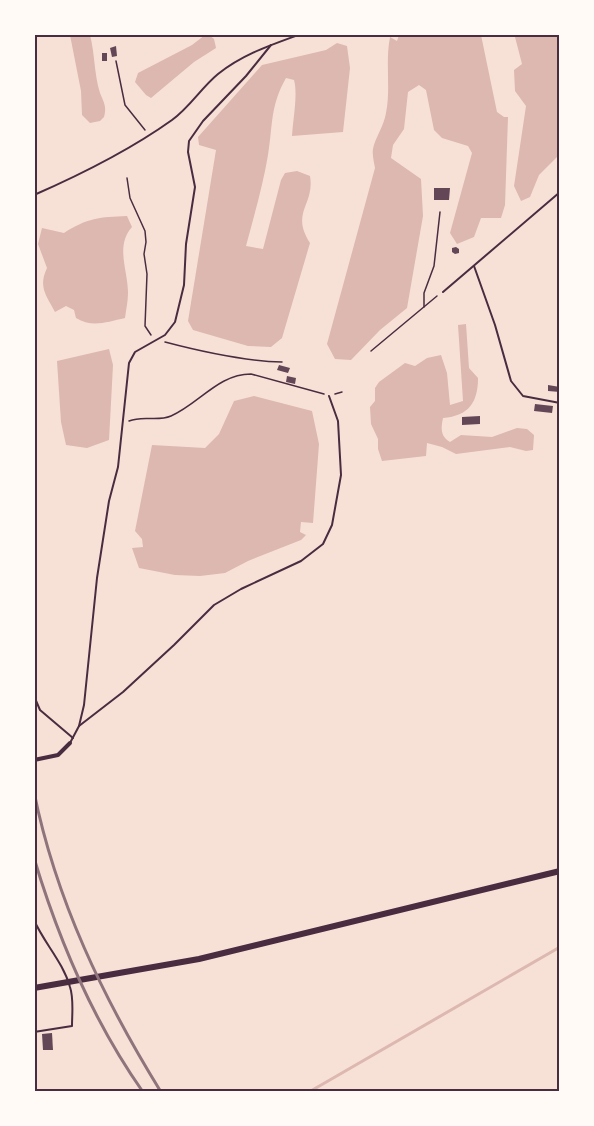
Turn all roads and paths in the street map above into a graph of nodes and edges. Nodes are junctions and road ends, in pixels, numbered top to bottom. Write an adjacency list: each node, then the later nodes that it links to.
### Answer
1 (301, 34): 2 (lane)
2 (271, 45): 4 (lane); 12 (lane)
3 (116, 61): 4 (path)
4 (149, 135): 7 (lane)
5 (127, 178): 12 (path)
6 (560, 192): 9 (lane)
7 (34, 195)
8 (440, 212): 11 (path)
9 (474, 266): 10 (lane); 16 (lane)
10 (442, 292): 11 (path)
11 (424, 307): 13 (path)
12 (156, 340): 14 (path); 17 (lane)
13 (371, 351)
14 (282, 362)
15 (329, 396): 17 (path); 19 (lane)
16 (560, 403)
17 (123, 424): 19 (lane)
18 (34, 696): 20 (lane)
19 (79, 726): 20 (lane)
20 (73, 738): 21 (lane)
21 (70, 743): 22 (street)
22 (34, 759)
23 (560, 871): 25 (main road)
24 (34, 920): 26 (lane)
25 (34, 988)
26 (34, 1032)

